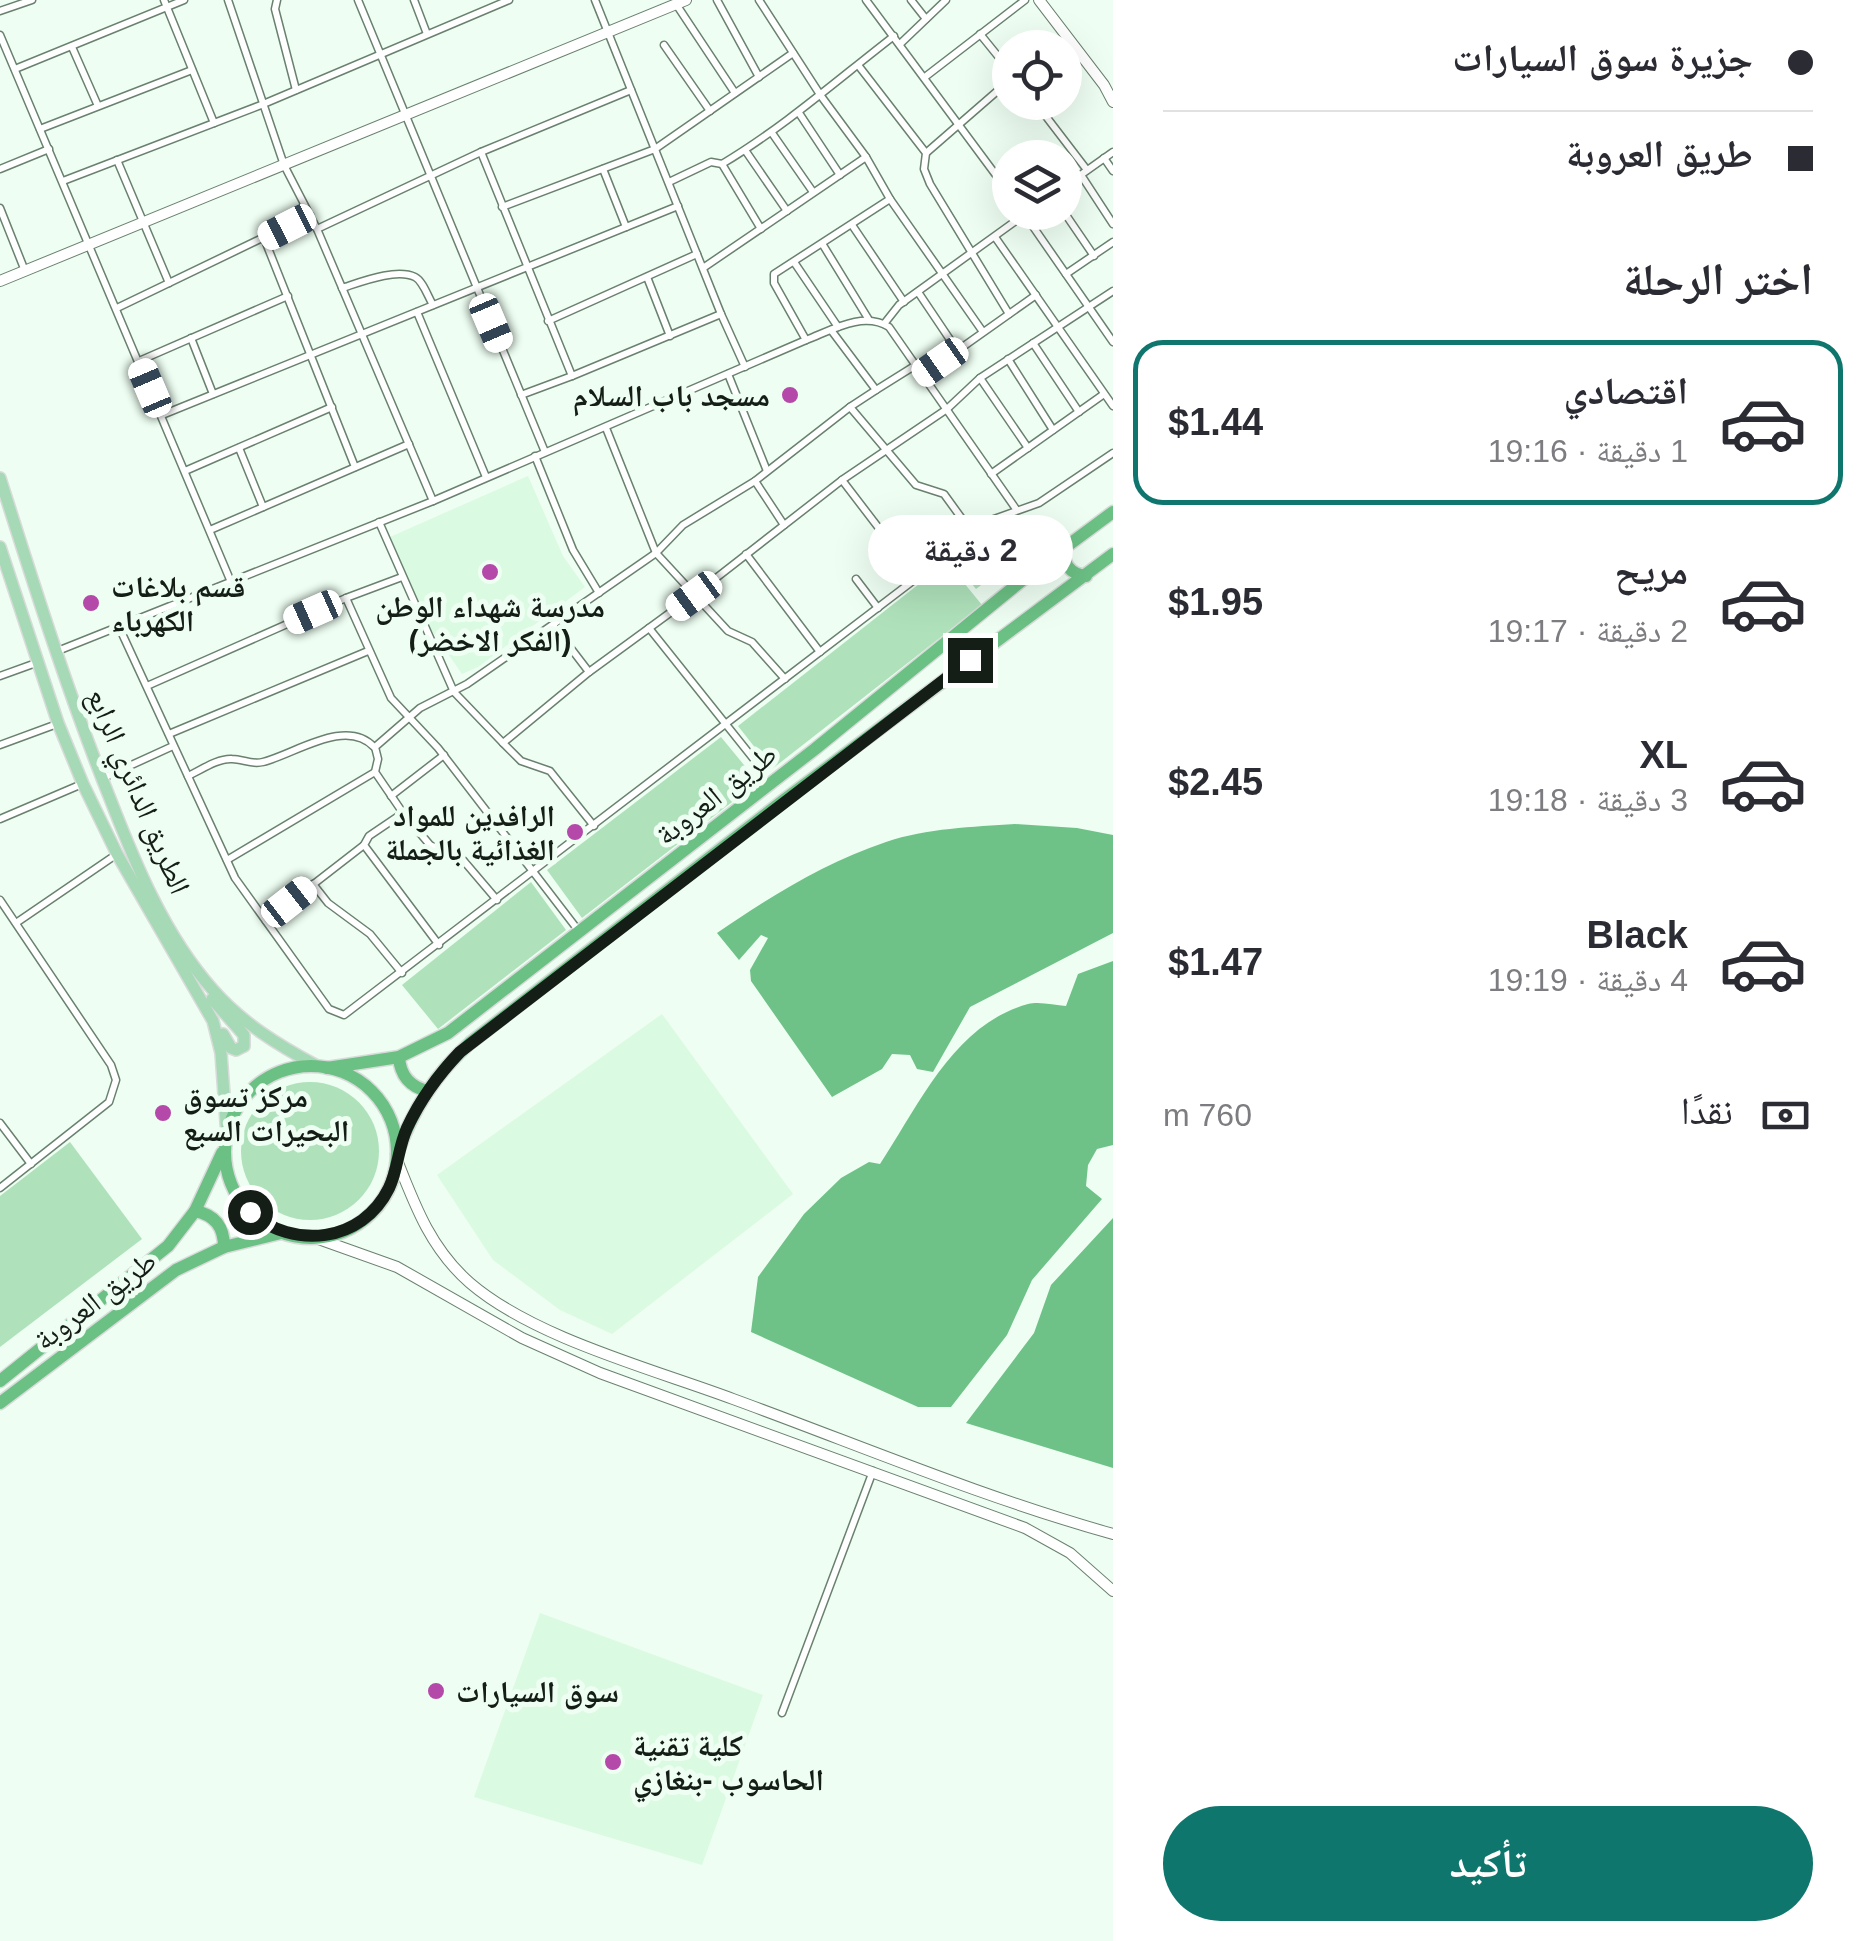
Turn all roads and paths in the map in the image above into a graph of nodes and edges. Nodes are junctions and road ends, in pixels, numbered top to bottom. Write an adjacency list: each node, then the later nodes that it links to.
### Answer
1 (32, 0): 18 (street)
2 (184, 0): 17 (street)
3 (228, 0): 43 (street)
4 (277, 0): 37 (street)
5 (358, 0): 29 (street)
6 (414, 0): 21 (street)
7 (509, 0): 21 (street)
8 (594, 0): 20 (street)
9 (717, 0): 34 (street)
10 (759, 0): 30 (street)
11 (866, 0): 24 (street)
12 (911, 0): 19 (street)
13 (946, 0): 19 (street)
14 (1025, 0): 22 (street)
15 (1039, 0): 36 (main road)
16 (681, 2): 20 (main road); 39 (street)
17 (165, 3): 27 (street); 33 (street)
18 (0, 11)
19 (926, 19): 25 (street)
20 (608, 33): 38 (street); 47 (main road)
21 (427, 34): 29 (street)
22 (980, 34): 28 (street); 35 (street)
23 (0, 35): 32 (street)
24 (894, 36): 25 (street); 31 (street)
25 (900, 44): 35 (street)
26 (664, 45): 45 (street)
27 (72, 47): 32 (street); 44 (street)
28 (992, 49)
29 (381, 54): 37 (street); 47 (street)
30 (793, 54): 34 (street); 41 (street)
31 (858, 65): 41 (street); 58 (street)
32 (15, 69): 51 (street)
33 (192, 70): 44 (street); 49 (street)
34 (760, 77): 39 (street)
35 (925, 77): 50 (street)
36 (1109, 89): 42 (main road)
37 (296, 90): 43 (street)
38 (632, 90): 54 (street); 56 (street)
39 (735, 93): 45 (street)
40 (992, 95): 50 (street)
41 (821, 96): 46 (street); 59 (street)
42 (1113, 102)
43 (261, 105): 49 (street); 63 (street)
44 (98, 106): 51 (street)
45 (710, 111): 54 (street)
46 (799, 113): 52 (street); 70 (street)
47 (406, 116): 63 (main road); 69 (street)
48 (1047, 120): 68 (street)
49 (214, 123): 61 (street)
50 (960, 123): 58 (street); 65 (street)
51 (40, 129): 53 (street)
52 (772, 132): 55 (street); 73 (street)
53 (49, 149): 66 (street); 71 (street)
54 (656, 149): 64 (street); 72 (street)
55 (745, 150): 62 (street); 78 (street)
56 (481, 152): 69 (street); 76 (street)
57 (1113, 152): 60 (street)
58 (926, 153): 95 (street)
59 (866, 157): 70 (street); 74 (street)
60 (1104, 158): 67 (street); 68 (street)
61 (117, 160): 71 (street); 80 (street)
62 (722, 164): 72 (street); 85 (street)
63 (284, 166): 79 (street); 80 (main road)
64 (604, 168): 76 (street); 83 (street)
65 (992, 168)
66 (0, 169)
67 (1113, 171)
68 (1084, 173): 81 (street)
69 (432, 175): 84 (street); 107 (street)
70 (840, 175): 73 (street)
71 (63, 180): 92 (street)
72 (669, 182): 75 (street)
73 (814, 192): 78 (street)
74 (890, 199): 82 (street); 101 (street)
75 (678, 206): 83 (street); 94 (street)
76 (502, 207): 98 (street)
77 (0, 209): 100 (street)
78 (787, 211): 85 (street)
79 (310, 215): 84 (street); 90 (street)
80 (144, 223): 92 (main road); 105 (street)
81 (1113, 224)
82 (852, 225): 93 (street); 112 (street)
83 (626, 227): 98 (street)
84 (317, 229): 106 (street)
85 (760, 229): 99 (street)
86 (1004, 230): 89 (street)
87 (1037, 230): 102 (street)
88 (1076, 230): 96 (street)
89 (995, 237): 95 (street); 110 (street)
90 (264, 238): 105 (street); 111 (street)
91 (1113, 242): 96 (street)
92 (90, 244): 100 (main road); 115 (street)
93 (823, 245): 97 (street); 119 (street)
94 (697, 254): 99 (street); 103 (street)
95 (970, 254): 101 (street); 118 (street)
96 (1094, 256): 102 (street)
97 (794, 262): 123 (street); 128 (street)
98 (525, 268): 107 (street); 120 (street)
99 (703, 268): 117 (street)
100 (24, 271): 104 (main road)
101 (943, 274): 109 (street); 124 (street)
102 (1066, 274): 114 (street)
103 (647, 277): 120 (street); 126 (street)
104 (0, 282)
105 (169, 284): 115 (street)
106 (342, 288): 113 (street); 125 (street)
107 (476, 288): 113 (street); 144 (street)
108 (1113, 291): 114 (street)
109 (918, 292): 112 (street); 131 (street)
110 (1036, 295): 118 (street); 122 (street)
111 (288, 296): 127 (street); 132 (street)
112 (904, 302): 121 (street)
113 (432, 305): 116 (street)
114 (1088, 307): 122 (street); 129 (street)
115 (117, 308): 134 (street)
116 (416, 312): 125 (street); 164 (street)
117 (721, 314): 126 (street); 136 (street)
118 (1009, 314): 124 (street)
119 (870, 320): 121 (street); 123 (street)
120 (548, 321): 139 (street)
121 (884, 324): 135 (street)
122 (1058, 327): 130 (street); 143 (street)
123 (834, 329): 128 (street); 141 (street)
124 (983, 332): 131 (street)
125 (362, 334): 132 (street); 153 (street)
126 (670, 336): 139 (street)
127 (191, 338): 134 (street); 142 (street)
128 (806, 340): 136 (street)
129 (1113, 342)
130 (1033, 343): 133 (street); 149 (street)
131 (957, 350): 138 (street)
132 (311, 354): 142 (street); 146 (street)
133 (1008, 359): 140 (street); 152 (street)
134 (139, 361): 150 (street)
135 (916, 366): 138 (street); 141 (street)
136 (745, 367): 137 (street)
137 (728, 374): 151 (street); 162 (street)
138 (923, 374): 148 (street)
139 (572, 376): 144 (street)
140 (980, 378): 148 (street); 156 (street)
141 (876, 390): 147 (street)
142 (213, 394): 150 (street)
143 (1104, 394): 145 (street); 149 (street)
144 (521, 395): 157 (street)
145 (1113, 406)
146 (332, 407): 154 (street); 160 (street)
147 (850, 407): 155 (street); 162 (street)
148 (947, 410): 155 (street); 163 (street)
149 (1078, 412): 152 (street)
150 (162, 416): 161 (street)
151 (606, 428): 157 (street); 178 (street)
152 (1053, 430): 156 (street)
153 (409, 444): 160 (street); 168 (street)
154 (239, 448): 161 (street); 169 (street)
155 (886, 448): 167 (street); 175 (street)
156 (1028, 448): 163 (street)
157 (546, 452): 159 (street)
158 (1113, 452): 170 (street)
159 (535, 456): 164 (street); 186 (street)
160 (355, 467): 169 (street)
161 (185, 471): 174 (street)
162 (767, 471): 166 (street)
163 (991, 474): 170 (street)
164 (486, 477): 168 (street)
165 (0, 478): 194 (main road, الطريق الدائري الرابع)
166 (755, 480): 173 (street); 178 (street)
167 (842, 480): 173 (street); 183 (street)
168 (433, 500): 172 (street)
169 (263, 507): 174 (street)
170 (1016, 509): 175 (street)
171 (1113, 512): 177 (highway, طريق العروبة)
172 (379, 522): 182 (street); 185 (street)
173 (784, 525): 179 (street)
174 (210, 530): 185 (street)
175 (974, 534): 183 (street)
176 (0, 547): 196 (main road, الطريق الدائري الرابع)
177 (1065, 547): 181 (highway); 229 (highway, طريق العروبة)
178 (656, 554): 186 (street); 187 (street)
179 (746, 554): 187 (street); 195 (street)
180 (1113, 554): 181 (highway, طريق العروبة)
181 (1086, 576): 236 (highway, طريق العروبة)
182 (402, 577): 188 (street); 201 (street)
183 (917, 578): 189 (street)
184 (856, 579): 189 (street)
185 (231, 582): 191 (street)
186 (599, 592): 190 (street)
187 (694, 596): 192 (street); 199 (street)
188 (346, 598): 193 (street); 200 (street)
189 (878, 608): 195 (street)
190 (552, 625): 197 (street); 201 (street)
191 (119, 628): 194 (street); 200 (street)
192 (650, 628): 197 (street); 204 (street)
193 (368, 651): 202 (street); 205 (street)
194 (56, 652): 214 (main road, الطريق الدائري الرابع)
195 (820, 652): 199 (street)
196 (38, 662): 198 (street); 203 (main road, الطريق الدائري الرابع)
197 (589, 672): 206 (street)
198 (0, 676)
199 (785, 679): 204 (street)
200 (147, 686): 205 (street)
201 (454, 692): 202 (street); 206 (street)
202 (408, 718): 209 (street); 210 (street)
203 (58, 723): 207 (street); 215 (main road, الطريق الدائري الرابع)
204 (726, 724): 211 (street); 219 (street)
205 (169, 734): 208 (street)
206 (503, 744): 219 (street)
207 (0, 745)
208 (174, 745): 213 (street); 214 (street)
209 (375, 747): 212 (street); 213 (street)
210 (444, 756): 216 (street); 223 (street)
211 (760, 767)
212 (375, 772): 216 (street); 222 (street)
213 (188, 776): 222 (street)
214 (102, 778): 232 (main road, الطريق الدائري الرابع)
215 (83, 784): 218 (street); 221 (main road, الطريق الدائري الرابع)
216 (391, 796): 217 (street)
217 (402, 813): 220 (street); 226 (street)
218 (0, 820)
219 (594, 826): 223 (street)
220 (364, 845): 224 (street); 230 (street)
221 (117, 854): 228 (street); 233 (main road, الطريق الدائري الرابع)
222 (227, 860): 227 (street)
223 (535, 871): 226 (street); 229 (street)
224 (313, 884): 227 (street); 231 (street)
225 (0, 900): 228 (street)
226 (497, 900): 230 (street)
227 (266, 921): 231 (street)
228 (16, 923): 240 (street)
229 (579, 931): 234 (highway, طريق العروبة)
230 (439, 945): 231 (street)
231 (402, 973)
232 (201, 975): 233 (main road); 235 (main road, الطريق الدائري الرابع)
233 (209, 1014): 238 (main road, الطريق الدائري الرابع)
234 (399, 1056): 235 (highway, طريق العروبة); 236 (highway)
235 (322, 1067): 238 (highway); 239 (highway)
236 (428, 1092): 239 (highway, طريق العروبة)
237 (0, 1123): 240 (street)
238 (226, 1141): 242 (highway, طريق العروبة); 243 (highway)
239 (397, 1157): 244 (highway); 249 (main road)
240 (32, 1164): 241 (street)
241 (0, 1188)
242 (195, 1211): 245 (highway); 246 (highway, طريق العروبة)
243 (284, 1233): 244 (highway); 245 (highway, طريق العروبة)
244 (313, 1237): 248 (main road)
245 (224, 1247): 247 (highway, طريق العروبة)
246 (0, 1381)
247 (0, 1403)
248 (874, 1470): 250 (main road); 251 (street)
249 (1113, 1534)
250 (1113, 1591)
251 (782, 1713)

